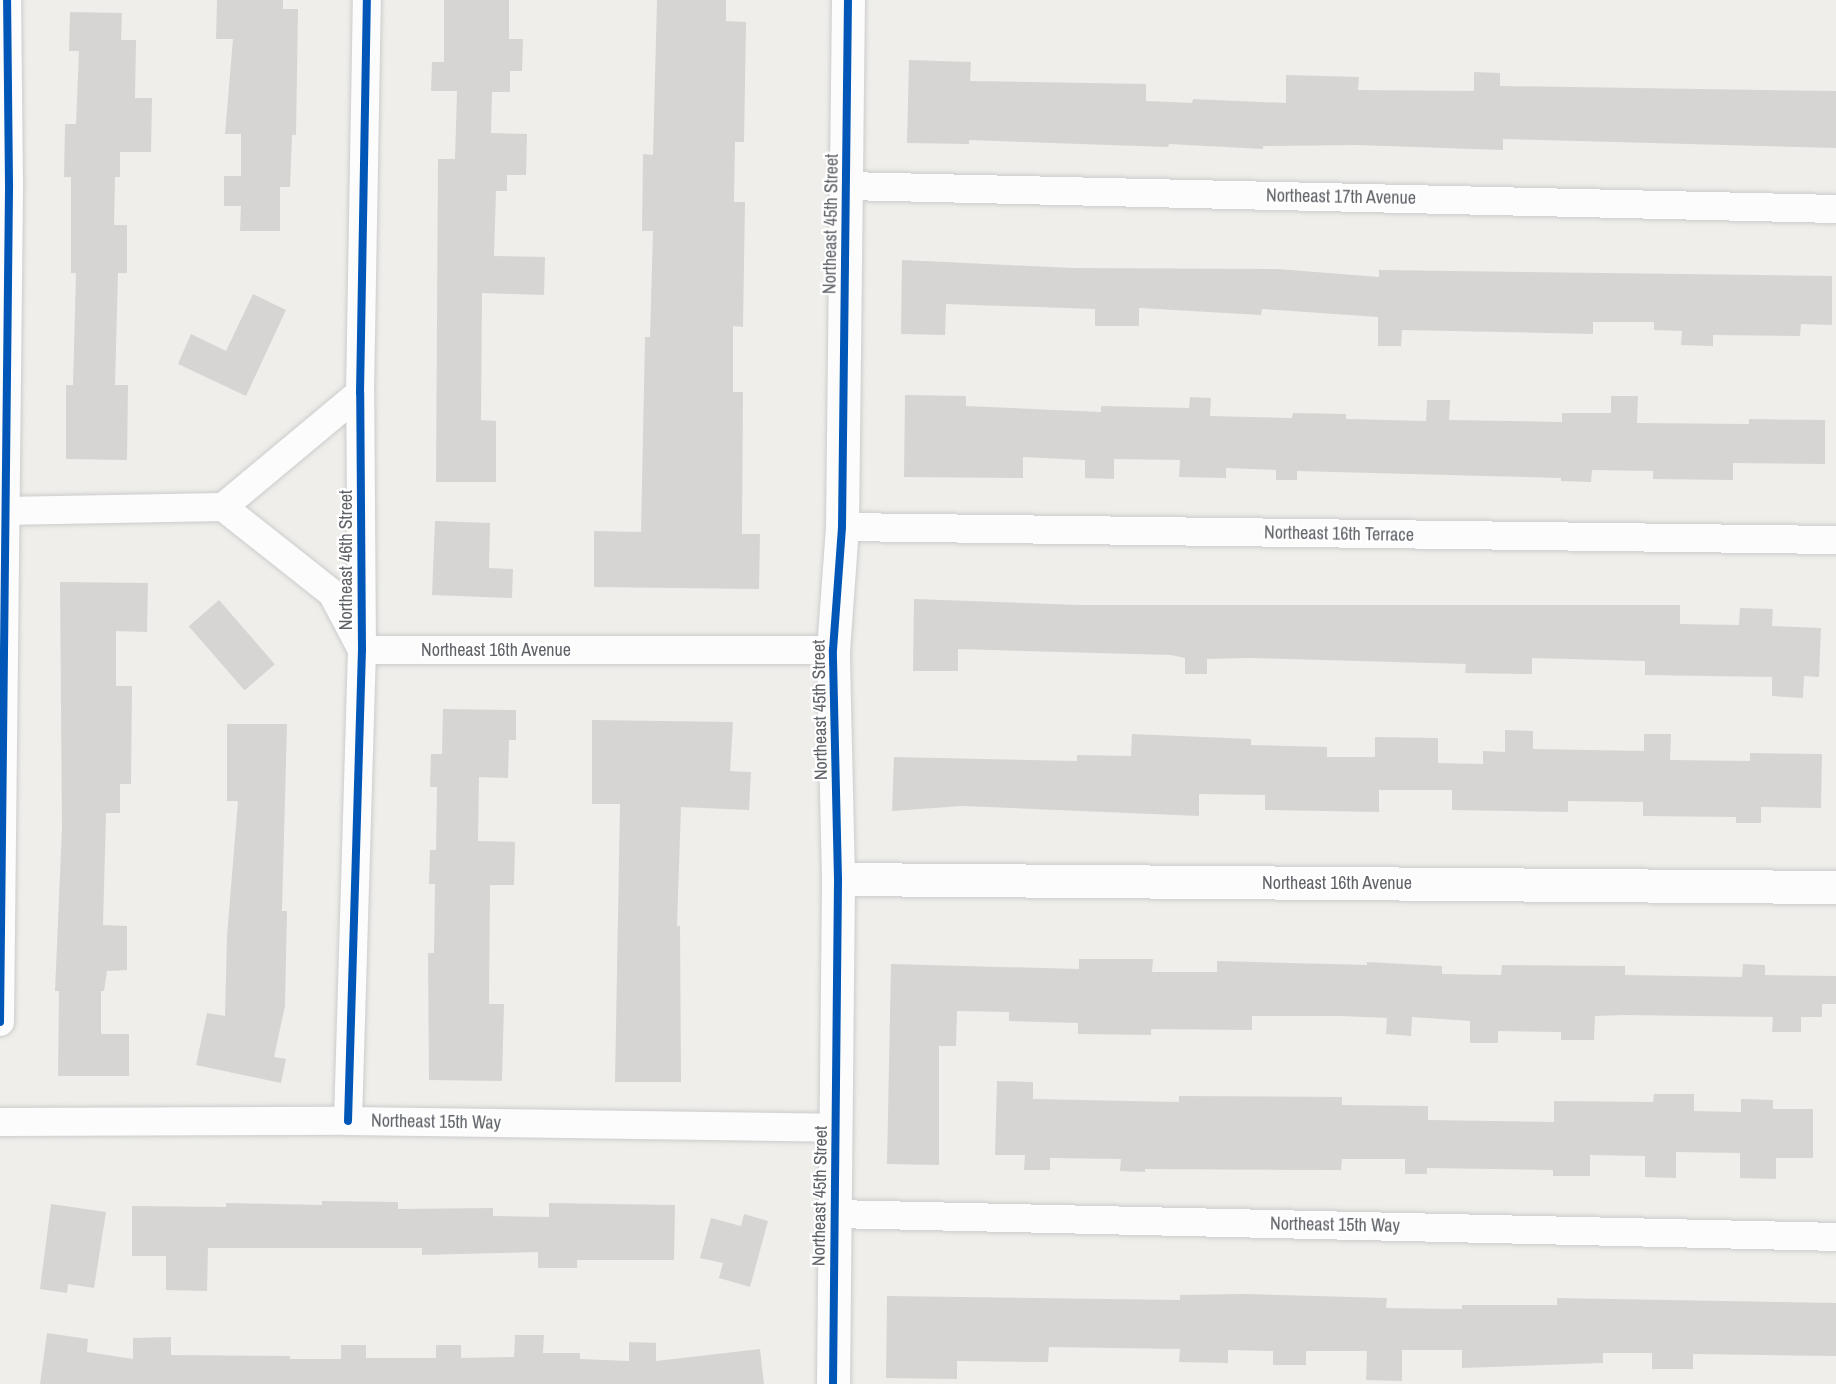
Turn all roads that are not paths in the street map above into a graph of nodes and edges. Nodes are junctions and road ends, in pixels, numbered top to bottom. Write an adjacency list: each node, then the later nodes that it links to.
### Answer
1 (7, 0): 4 (street)
2 (367, 0): 7 (street, Northeast 46th Street)
3 (848, 0): 5 (street, Northeast 45th Street)
4 (4, 184): 9 (street)
5 (846, 186): 6 (street, Northeast 17th Avenue); 10 (street, Northeast 45th Street)
6 (1836, 209)
7 (360, 393): 8 (street); 12 (street, Northeast 46th Street)
8 (223, 507): 9 (street); 12 (street)
9 (3, 511): 14 (street)
10 (842, 527): 11 (street, Northeast 16th Terrace); 13 (street, Northeast 45th Street)
11 (1836, 540)
12 (362, 650): 13 (street, Northeast 16th Avenue); 18 (street, Northeast 46th Street)
13 (833, 650): 15 (street, Northeast 45th Street)
14 (1, 858): 17 (street)
15 (838, 879): 16 (street, Northeast 16th Avenue); 20 (street, Northeast 45th Street)
16 (1836, 887)
17 (0, 1022)
18 (348, 1120): 19 (street, Northeast 15th Way); 20 (street, Northeast 15th Way)
19 (0, 1122)
20 (835, 1128): 21 (street, Northeast 45th Street)
21 (834, 1214): 22 (street, Northeast 15th Way); 23 (street, Northeast 45th Street)
22 (1836, 1237)
23 (833, 1384)

